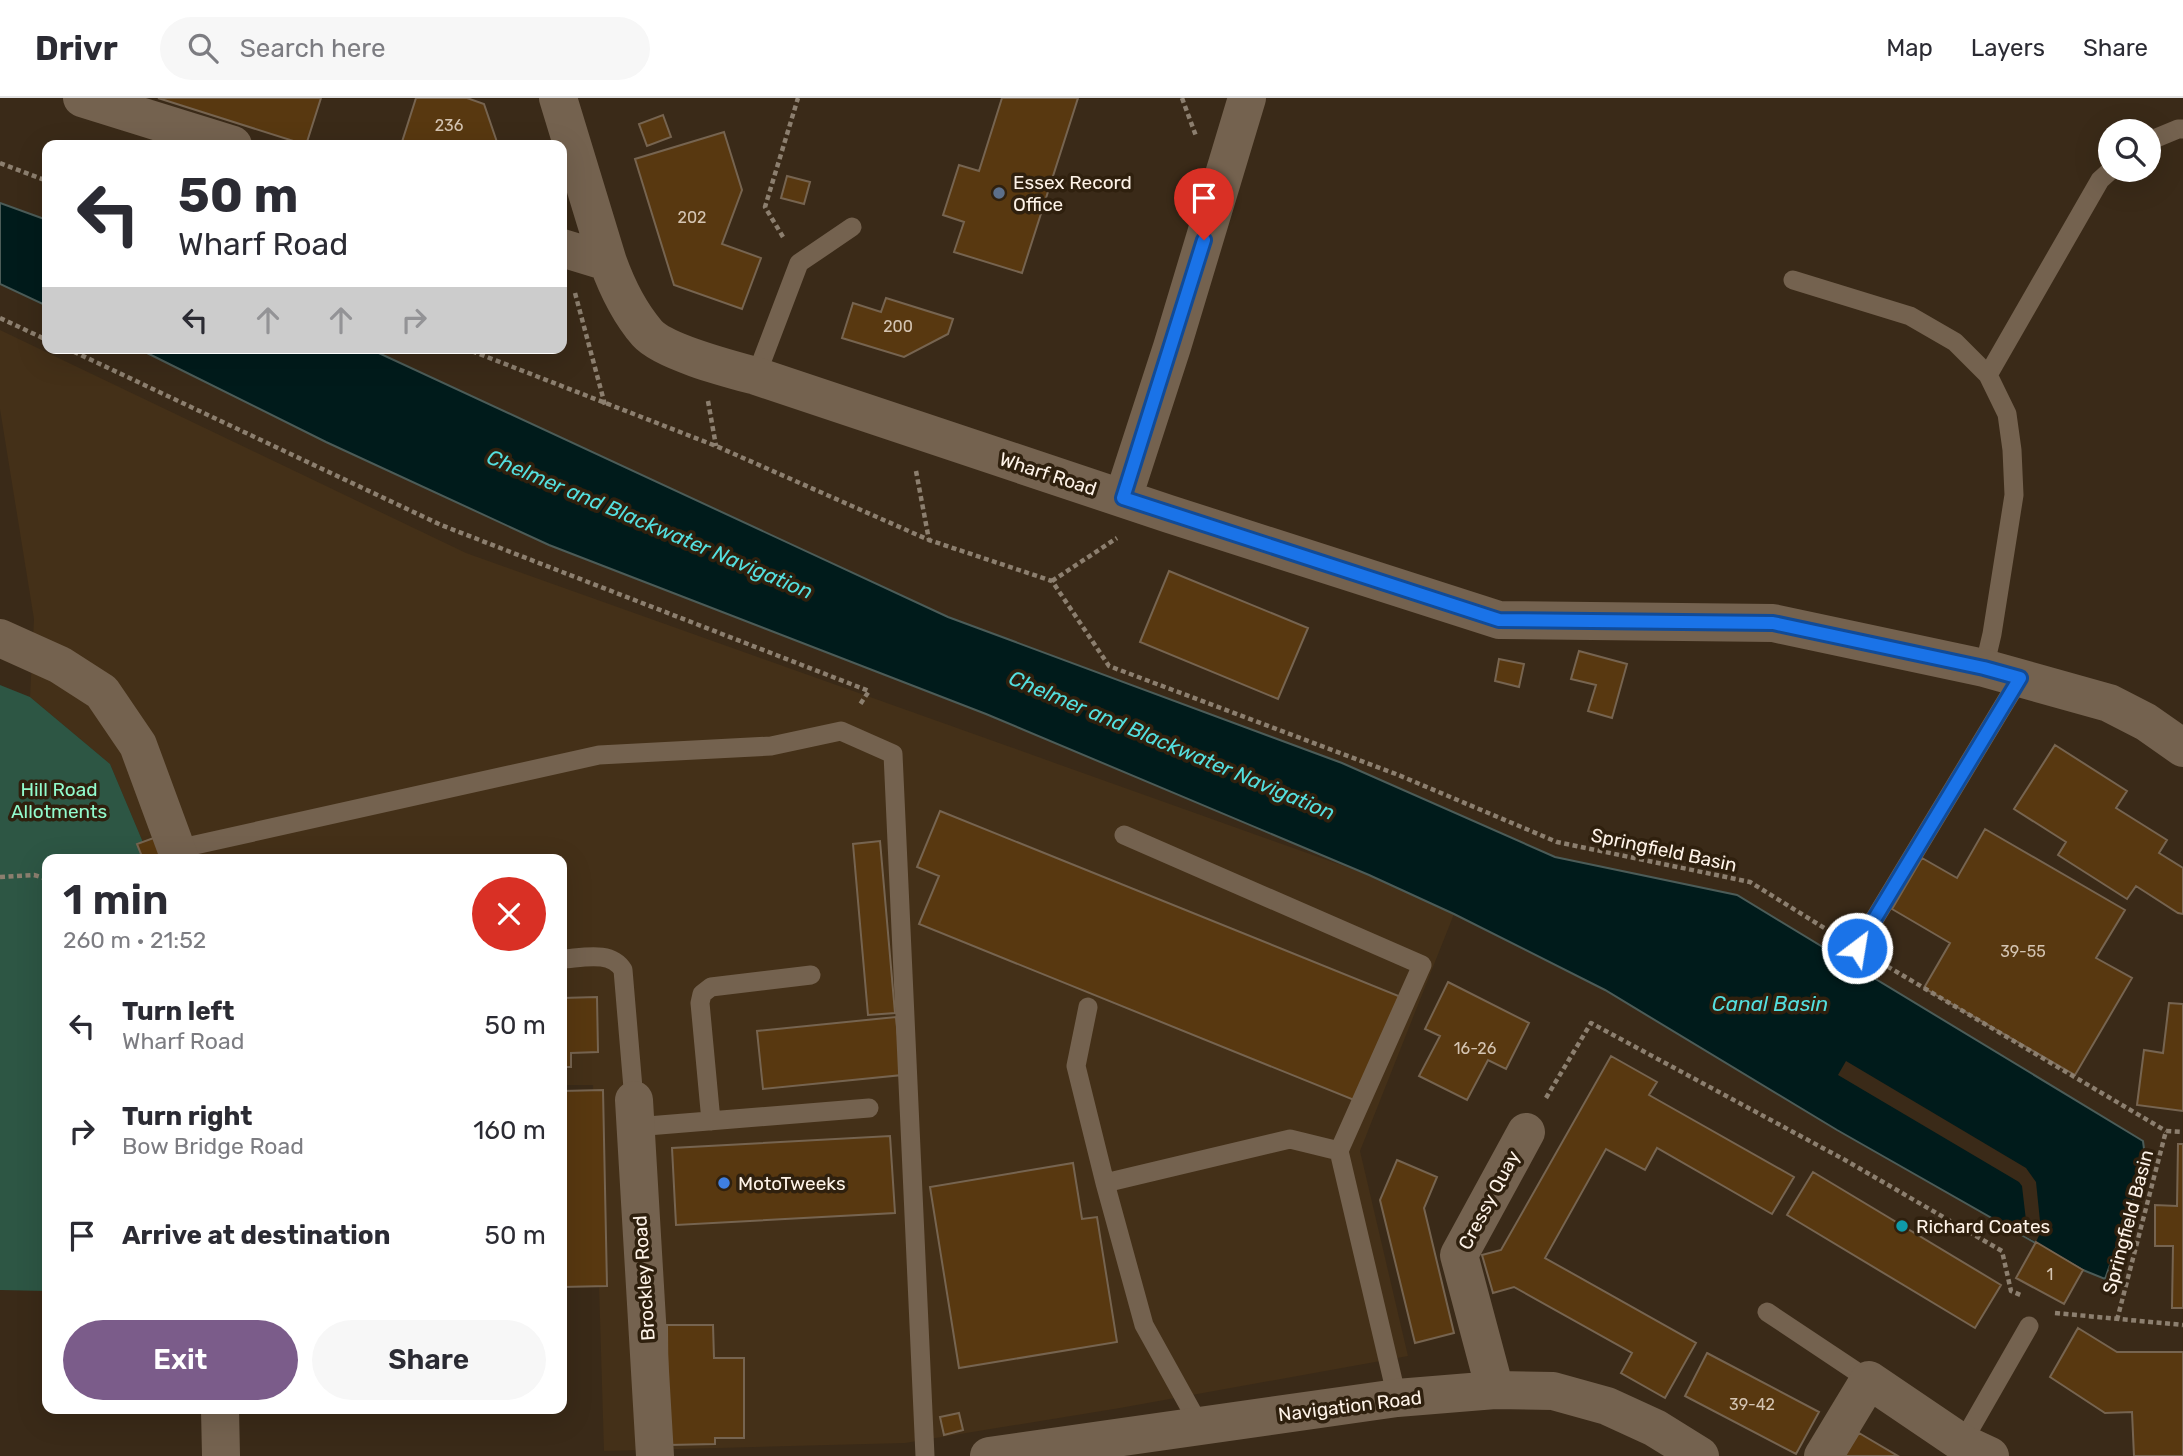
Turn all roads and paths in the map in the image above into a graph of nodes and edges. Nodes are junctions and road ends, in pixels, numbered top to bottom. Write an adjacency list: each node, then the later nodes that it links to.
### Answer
1 (82, 98): 7 (street)
2 (558, 98): 13 (street, Wharf Road)
3 (798, 98): 14 (path)
4 (1247, 98): 25 (street)
5 (2183, 129): 6 (lane)
6 (2161, 136)
7 (217, 140)
8 (0, 163): 9 (path)
9 (42, 179)
10 (2099, 182): 21 (lane)
11 (852, 228): 14 (lane)
12 (567, 250): 13 (street)
13 (608, 262): 22 (street, Wharf Road)
14 (799, 263): 22 (lane)
15 (567, 266): 23 (path)
16 (1793, 280): 21 (lane)
17 (0, 318): 18 (path)
18 (42, 338)
19 (79, 354): 30 (path)
20 (479, 354): 23 (path)
21 (1989, 374): 29 (lane)
22 (756, 376): 24 (street, Wharf Road)
23 (605, 405): 26 (path)
24 (909, 429): 25 (street, Wharf Road); 26 (path)
25 (1141, 504): 27 (path); 29 (street, Wharf Road)
26 (929, 540): 27 (path)
27 (1052, 581): 36 (path, Springfield Basin)
28 (1, 639): 33 (street)
29 (2002, 673): 31 (street, Wharf Road); 36 (lane)
30 (842, 731): 33 (lane); 63 (lane)
31 (2183, 748)
32 (1124, 835): 46 (lane)
33 (178, 854)
34 (0, 877): 35 (path)
35 (42, 877)
36 (1857, 948): 43 (path, Springfield Basin)
37 (567, 959): 41 (lane)
38 (811, 975): 42 (lane)
39 (1088, 1007): 47 (lane)
40 (870, 1108): 42 (lane)
41 (634, 1114): 42 (lane); 62 (street, Brockley Road)
42 (711, 1121)
43 (2166, 1131): 45 (path, Springfield Basin); 51 (path, Springfield Basin)
44 (1526, 1132): 48 (path); 55 (street, Cressy Quay)
45 (2183, 1132)
46 (1339, 1151): 47 (lane); 56 (lane)
47 (1105, 1183): 58 (lane)
48 (2030, 1300)
49 (2049, 1310): 51 (path, Springfield Basin)
50 (1768, 1312): 54 (lane)
51 (2117, 1320): 52 (path, Springfield Basin)
52 (2183, 1325)
53 (2029, 1326): 60 (lane)
54 (1869, 1380): 60 (street); 66 (street)
55 (1495, 1390): 56 (street, Navigation Road); 65 (street, Navigation Road)
56 (1397, 1398): 58 (street, Navigation Road)
57 (220, 1414): 61 (street)
58 (1200, 1426): 59 (street, Navigation Road)
59 (1080, 1449): 64 (street, Navigation Road)
60 (1976, 1450)
61 (222, 1456)
62 (655, 1456)
63 (925, 1456)
64 (989, 1456)
65 (1700, 1456)
66 (1823, 1456)

